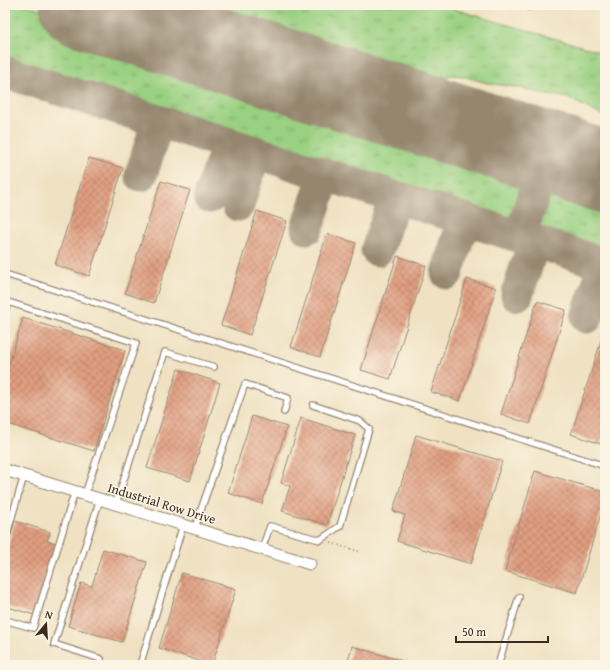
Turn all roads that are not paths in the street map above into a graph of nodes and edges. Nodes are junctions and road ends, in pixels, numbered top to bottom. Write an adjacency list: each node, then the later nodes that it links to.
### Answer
1 (522, 5): 2 (lane)
2 (529, 5)
3 (5, 274): 8 (lane)
4 (5, 311): 11 (lane)
5 (214, 367): 13 (lane)
6 (313, 405): 17 (lane)
7 (284, 412): 15 (lane)
8 (605, 466)
9 (5, 470): 10 (street, Industrial Row Drive)
10 (24, 476): 11 (street, Industrial Row Drive); 16 (lane)
11 (80, 493): 12 (street, Industrial Row Drive); 20 (lane)
12 (100, 499): 13 (street, Industrial Row Drive); 21 (lane)
13 (116, 504): 14 (street, Industrial Row Drive)
14 (183, 524): 15 (street, Industrial Row Drive); 22 (lane)
15 (195, 528): 17 (street, Industrial Row Drive)
16 (5, 540)
17 (262, 549): 18 (street, Industrial Row Drive)
18 (310, 564)
19 (519, 597): 23 (lane)
20 (5, 620)
21 (101, 659)
22 (140, 665)
23 (498, 665)

